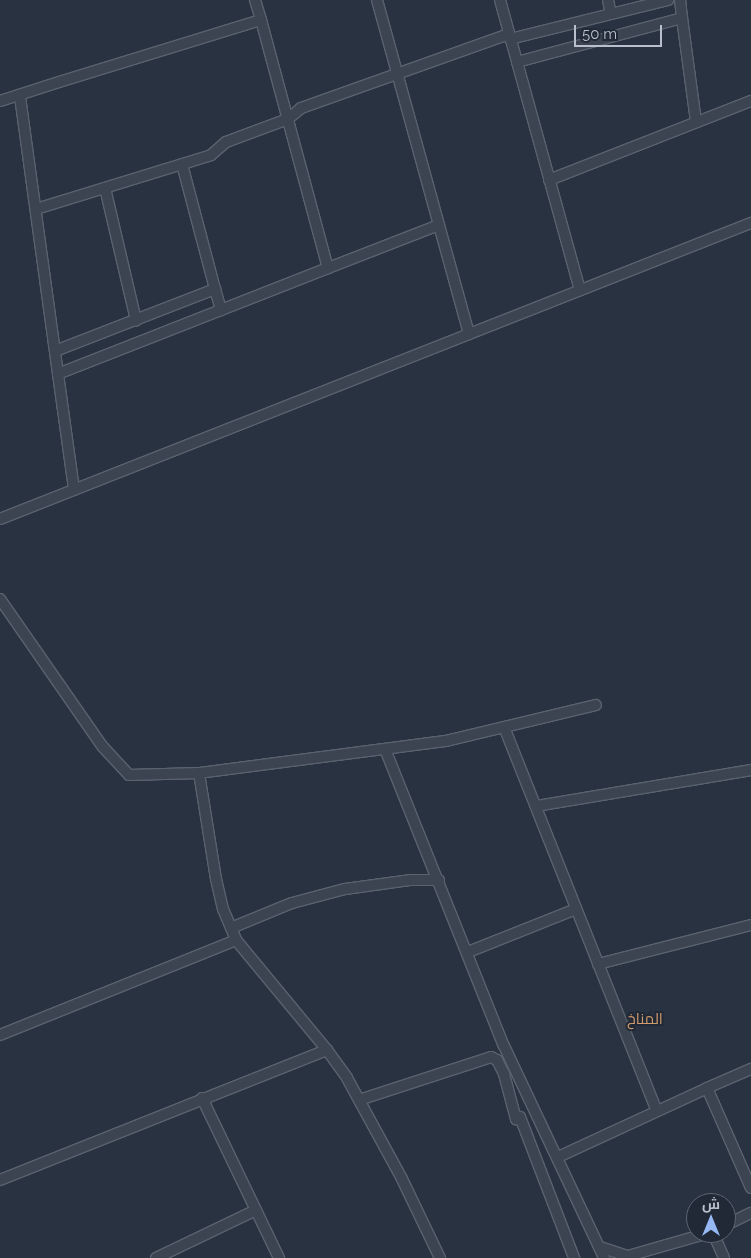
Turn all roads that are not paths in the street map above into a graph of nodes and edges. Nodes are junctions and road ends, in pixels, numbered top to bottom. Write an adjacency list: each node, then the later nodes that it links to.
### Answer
1 (256, 0): 9 (street)
2 (377, 0): 12 (street)
3 (500, 0): 10 (street)
4 (608, 0): 7 (street)
5 (668, 0): 7 (street)
6 (680, 0): 8 (street)
7 (611, 14): 10 (street)
8 (682, 18): 11 (street); 17 (street)
9 (261, 20): 13 (street); 16 (street)
10 (510, 37): 11 (street); 12 (street)
11 (517, 62): 19 (street)
12 (397, 73): 16 (street); 23 (street)
13 (20, 95): 14 (street); 21 (street)
14 (0, 101)
15 (751, 102): 17 (street)
16 (288, 119): 18 (street); 24 (street)
17 (696, 122): 19 (street)
18 (182, 164): 20 (street); 25 (street)
19 (549, 180): 26 (street)
20 (104, 188): 21 (street); 28 (street)
21 (36, 209): 30 (street)
22 (751, 223): 26 (street)
23 (439, 225): 24 (street); 29 (street)
24 (328, 268): 27 (street)
25 (215, 289): 27 (street); 28 (street)
26 (580, 290): 29 (street)
27 (221, 310): 31 (street)
28 (136, 320): 30 (street)
29 (470, 334): 32 (street)
30 (55, 352): 31 (street)
31 (58, 374): 32 (street)
32 (74, 490): 33 (street)
33 (0, 519)
34 (0, 599): 39 (street)
35 (596, 706): 36 (street)
36 (504, 727): 37 (street); 40 (street)
37 (386, 749): 39 (street); 41 (street)
38 (751, 770): 40 (street)
39 (199, 773): 44 (street)
40 (536, 806): 42 (street)
41 (439, 880): 44 (street); 46 (street)
42 (576, 909): 46 (street); 47 (street)
43 (751, 925): 47 (street)
44 (231, 928): 45 (street)
45 (236, 940): 48 (street); 49 (street)
46 (468, 952): 55 (street)
47 (598, 964): 54 (street)
48 (0, 1035)
49 (327, 1050): 52 (street); 53 (street)
50 (751, 1069): 51 (street)
51 (707, 1088): 54 (street); 57 (street)
52 (202, 1098): 56 (street); 58 (street)
53 (359, 1100): 66 (street); 67 (street)
54 (657, 1112): 55 (street)
55 (558, 1157): 63 (street)
56 (0, 1180)
57 (751, 1188)
58 (256, 1210): 64 (street); 65 (street)
59 (751, 1213): 60 (street)
60 (736, 1220)
61 (686, 1239): 63 (street)
62 (717, 1243): 69 (street)
63 (600, 1248): 68 (street)
64 (156, 1258)
65 (279, 1258)
66 (440, 1258)
67 (574, 1258)
68 (604, 1258)
69 (724, 1258)

